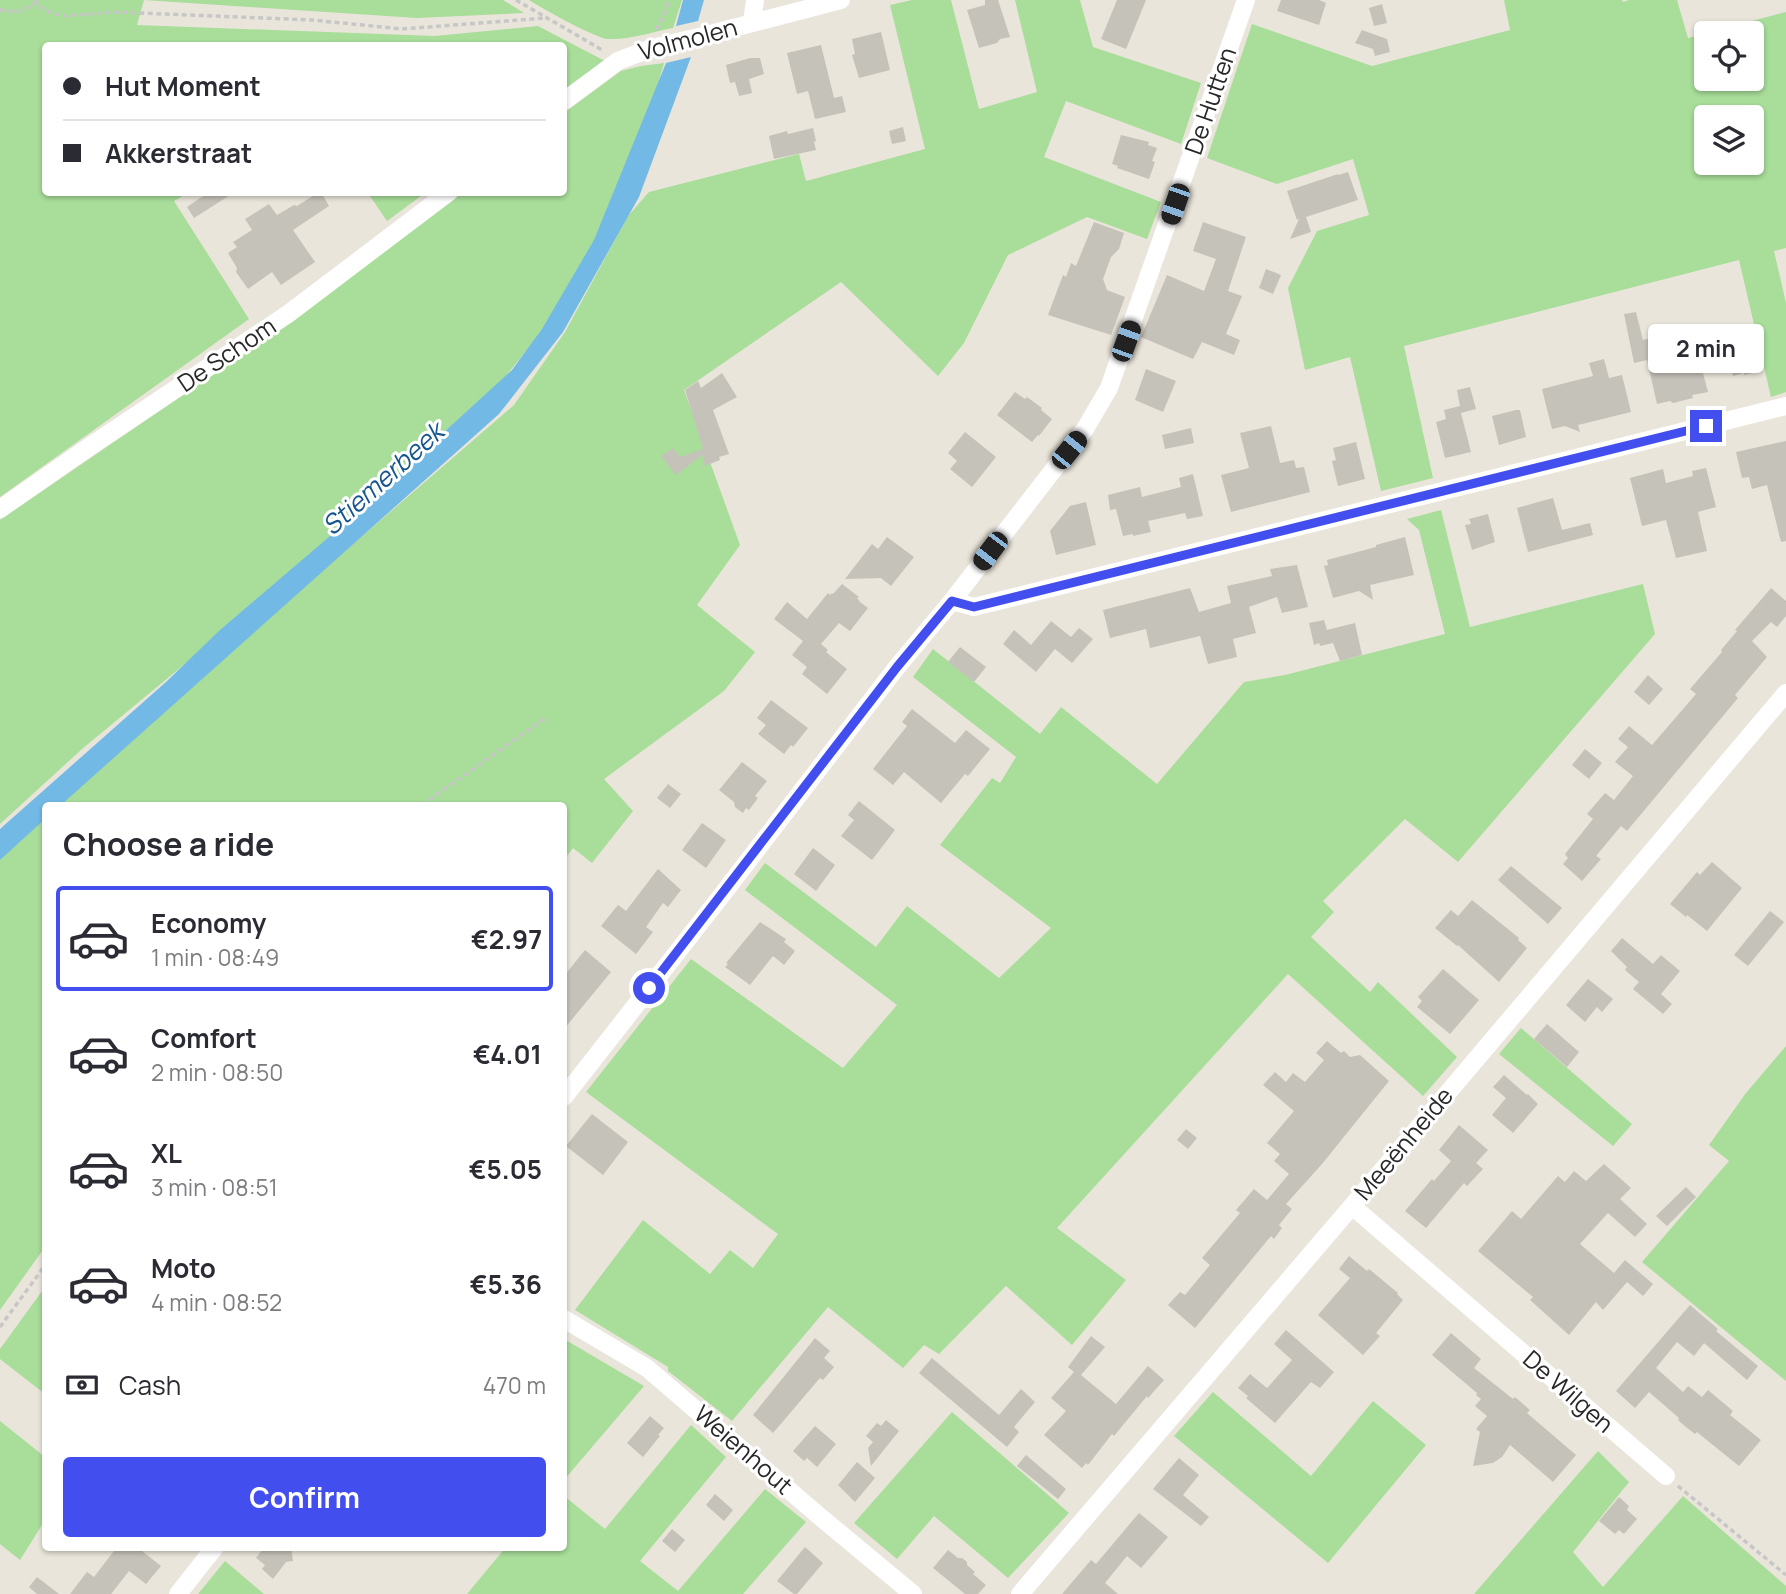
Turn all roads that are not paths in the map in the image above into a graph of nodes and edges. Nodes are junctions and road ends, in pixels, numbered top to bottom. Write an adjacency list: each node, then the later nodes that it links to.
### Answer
1 (755, 0): 4 (street)
2 (841, 0): 4 (street, Volmolen)
3 (1246, 0): 9 (street, De Hutten)
4 (752, 23): 5 (street, Volmolen)
5 (567, 99)
6 (444, 196): 8 (street, De Schom)
7 (1786, 406): 9 (street)
8 (0, 509)
9 (952, 601): 11 (street, De Hutten)
10 (1786, 693): 12 (street, Meeënheide)
11 (567, 1093)
12 (1352, 1206): 14 (street, De Wilgen); 18 (street, Meeënheide)
13 (567, 1321): 17 (street, Weienhout)
14 (1666, 1476)
15 (212, 1551): 16 (street)
16 (178, 1594)
17 (913, 1594)
18 (1020, 1594)

